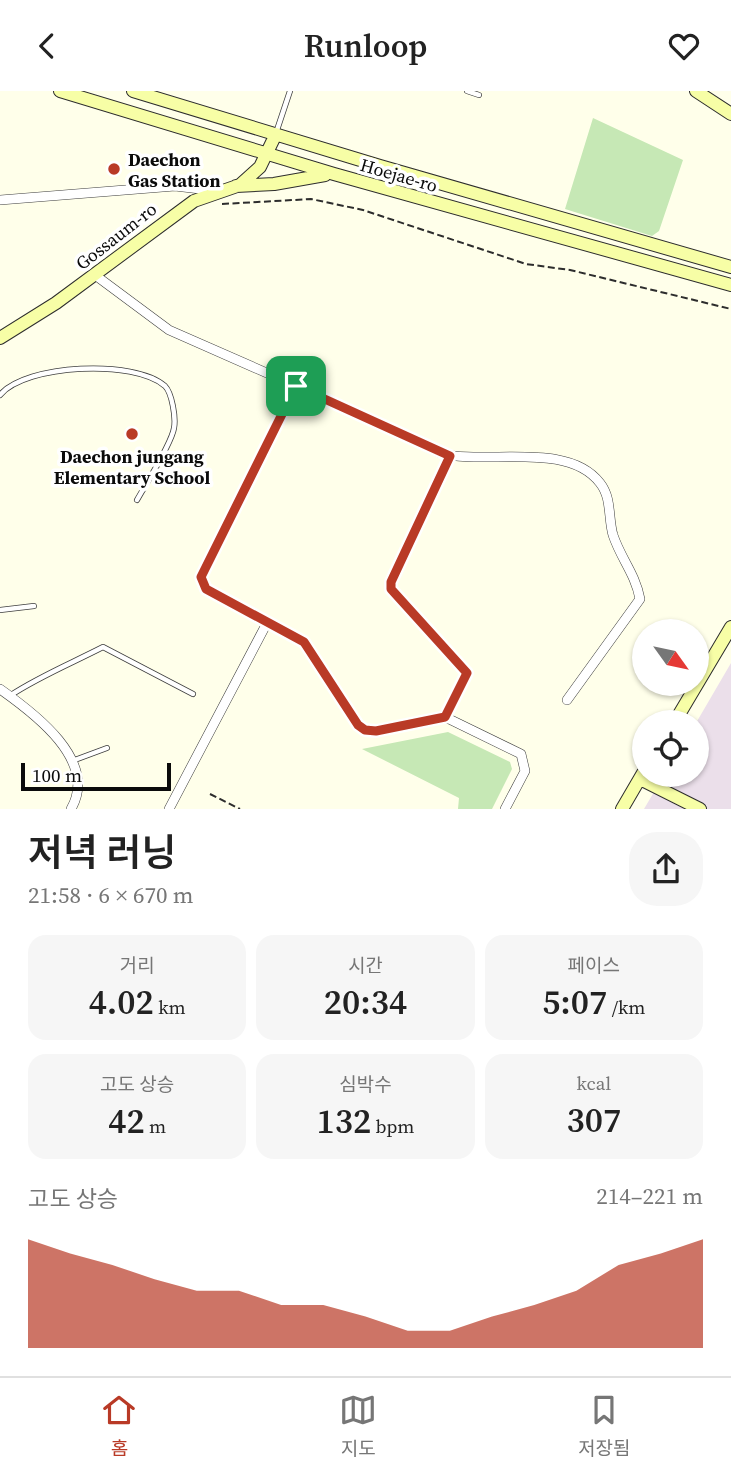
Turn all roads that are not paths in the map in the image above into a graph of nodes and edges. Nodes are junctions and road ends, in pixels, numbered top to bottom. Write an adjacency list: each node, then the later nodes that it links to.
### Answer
1 (60, 91): 9 (main road, Hoejae-ro)
2 (133, 91): 8 (main road, Hoejae-ro)
3 (290, 91): 8 (lane)
4 (467, 91): 6 (lane)
5 (696, 91): 7 (main road)
6 (479, 95)
7 (731, 114)
8 (276, 134): 9 (main road, Gossaum-ro); 14 (main road, Hoejae-ro)
9 (267, 154): 10 (main road, Hoejae-ro); 11 (main road, Gossaum-ro)
10 (334, 174): 11 (main road); 16 (main road, Hoejae-ro)
11 (235, 186): 12 (main road, Gossaum-ro)
12 (217, 197): 13 (street); 15 (main road, Gossaum-ro)
13 (0, 200)
14 (731, 267)
15 (95, 275): 17 (main road, Gossaum-ro); 18 (street)
16 (731, 285)
17 (0, 338)
18 (296, 386): 20 (street); 24 (street)
19 (0, 395): 21 (lane)
20 (450, 456): 29 (street); 31 (street)
21 (137, 500)
22 (34, 606): 23 (lane)
23 (0, 610)
24 (268, 621): 31 (street); 37 (street)
25 (731, 627): 30 (main road)
26 (0, 689): 28 (street)
27 (193, 694): 28 (lane)
28 (10, 696): 33 (street)
29 (567, 700)
30 (682, 710)
31 (445, 717): 38 (street)
32 (107, 748): 33 (lane)
33 (71, 761): 36 (street)
34 (635, 787): 39 (main road)
35 (661, 787): 40 (main road)
36 (73, 808)
37 (169, 809)
38 (505, 809)
39 (622, 809)
40 (700, 809)

